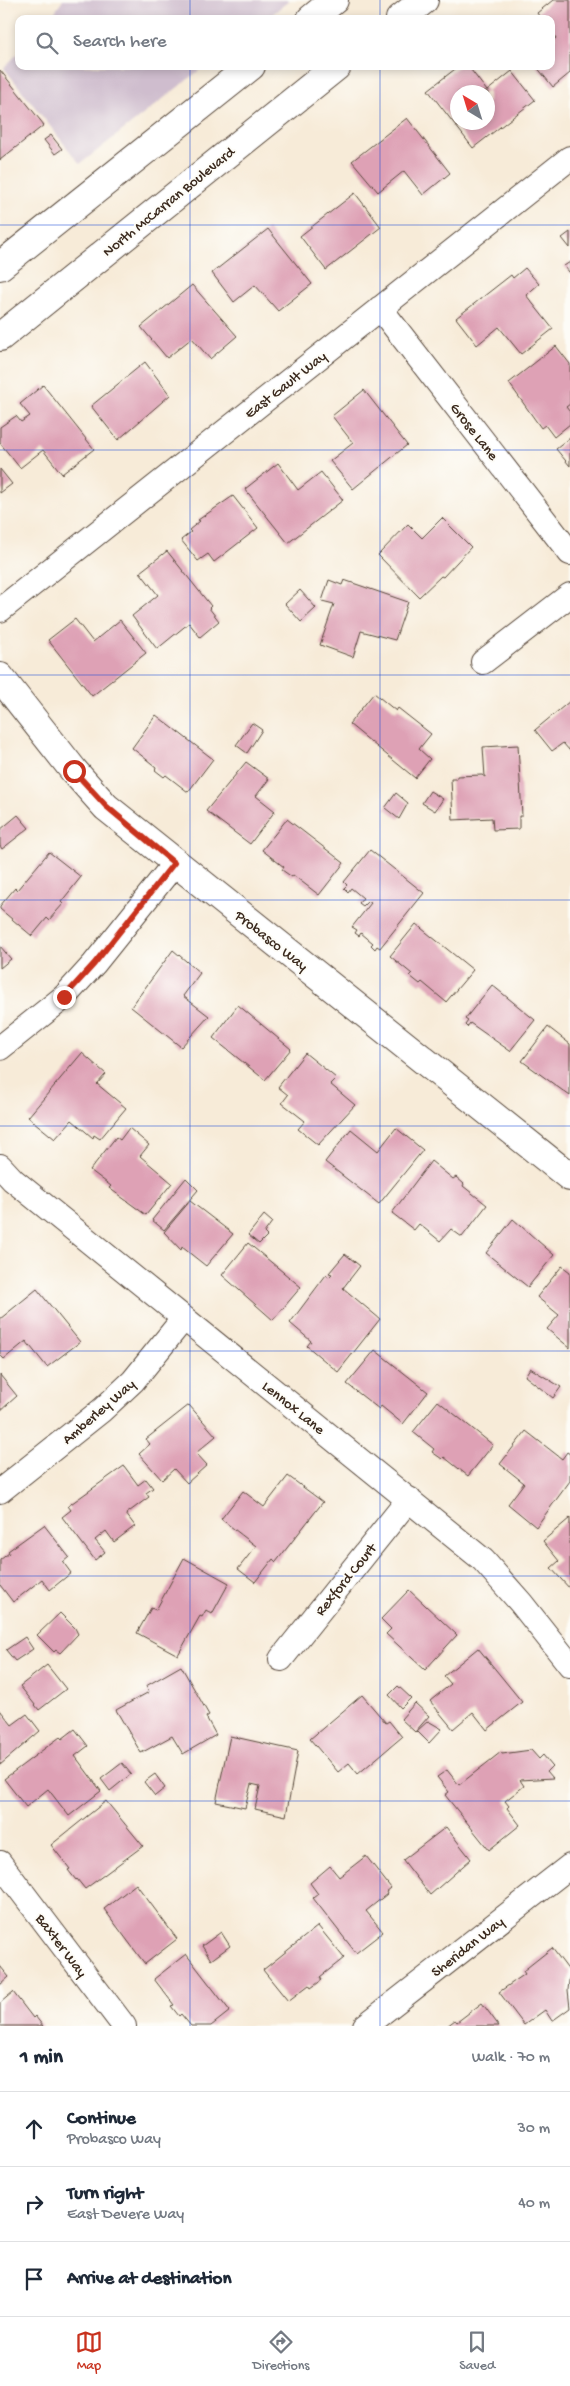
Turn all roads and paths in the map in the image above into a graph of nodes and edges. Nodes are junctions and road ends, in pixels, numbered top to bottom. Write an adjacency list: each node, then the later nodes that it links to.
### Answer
1 (334, 0): 3 (main road)
2 (424, 0): 4 (main road)
3 (316, 15)
4 (405, 15)
5 (246, 70): 8 (main road)
6 (332, 70): 10 (main road, North McCarran Boulevard)
7 (570, 158): 9 (street, East Gault Way)
8 (0, 266)
9 (380, 308): 11 (street, Grose Lane); 13 (street, East Gault Way)
10 (0, 337)
11 (570, 553)
12 (570, 595): 14 (street)
13 (0, 610)
14 (483, 662)
15 (0, 678): 16 (main road, Probasco Way)
16 (174, 863): 17 (street); 19 (main road, Probasco Way)
17 (0, 1048)
18 (0, 1166): 20 (street, Lennox Lane)
19 (570, 1177)
20 (184, 1318): 21 (street, Amberley Way); 22 (street, Lennox Lane)
21 (0, 1491)
22 (409, 1499): 23 (street, Rexford Court); 24 (street, Lennox Lane)
23 (281, 1659)
24 (570, 1665)
25 (0, 1863): 27 (street, Baxter Way)
26 (570, 1866): 28 (street, Sheridan Way)
27 (124, 2026)
28 (365, 2026)

